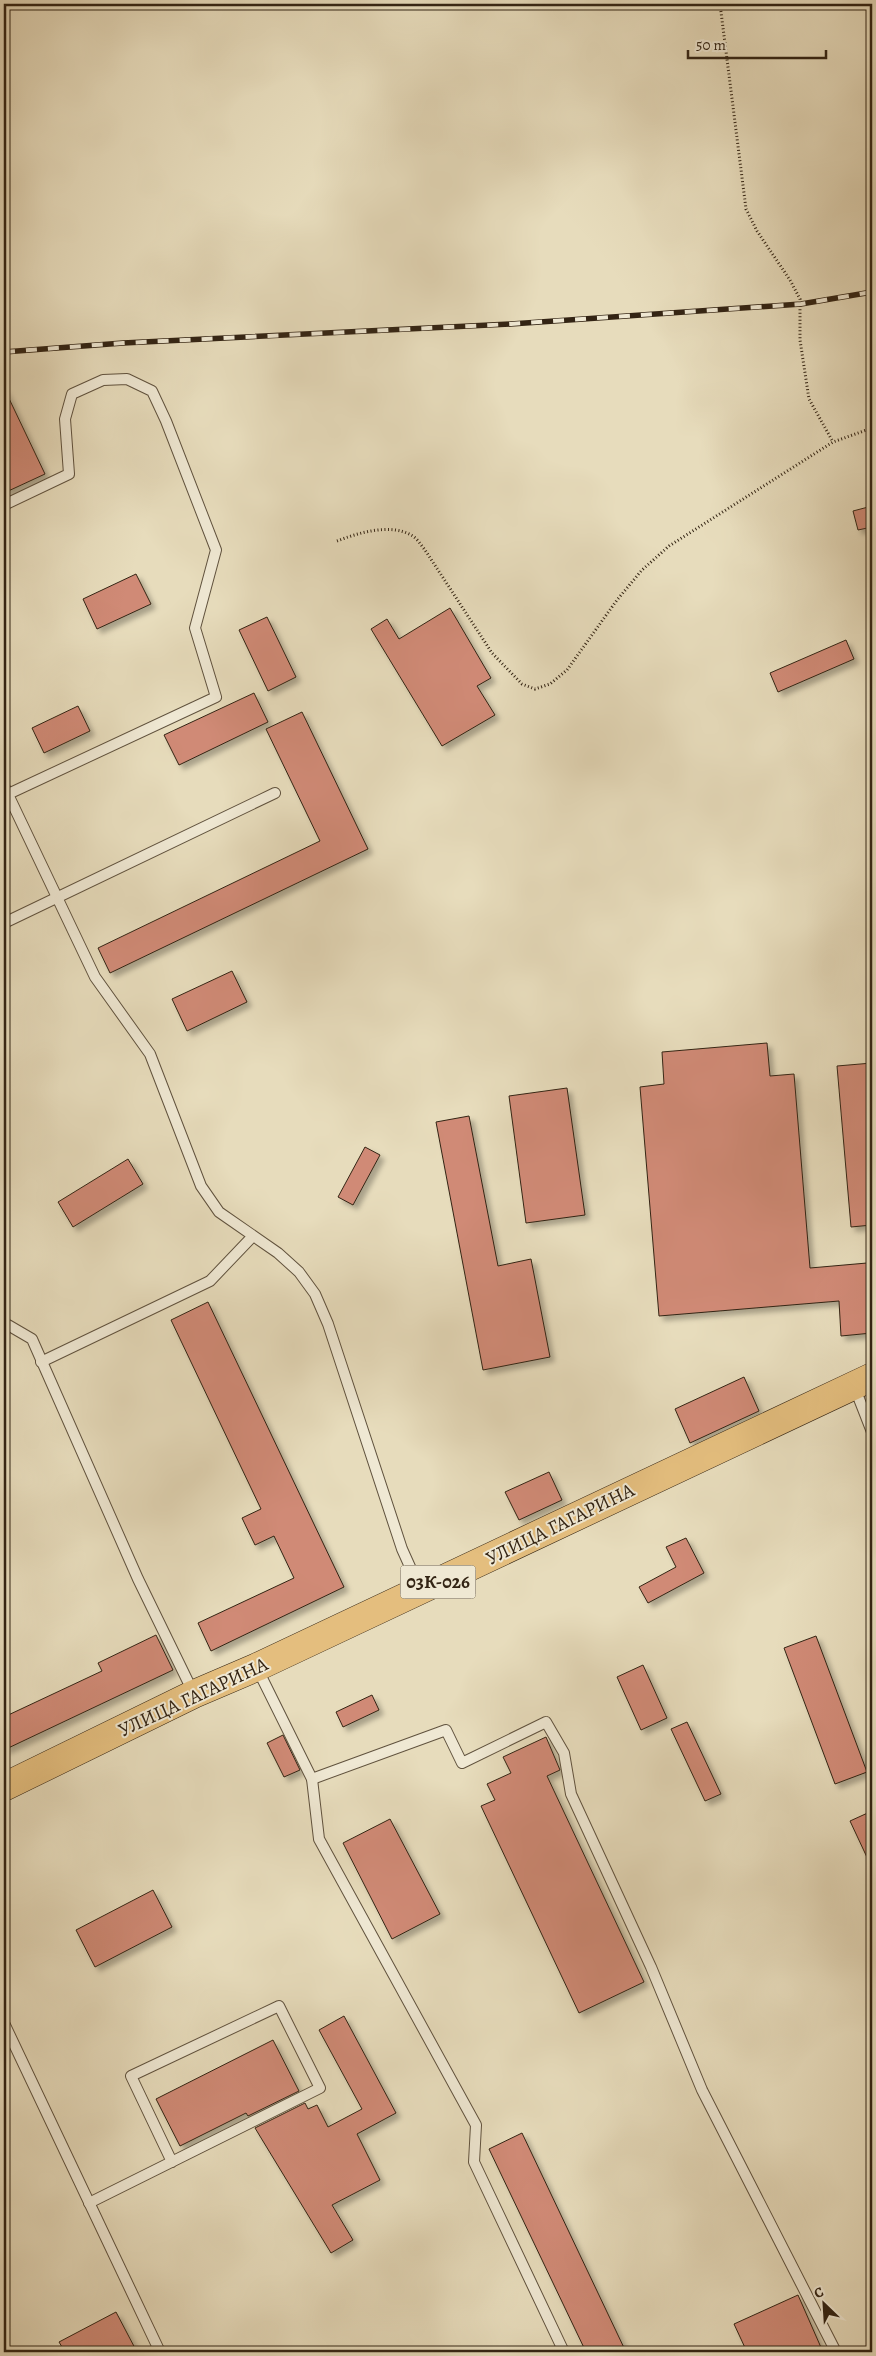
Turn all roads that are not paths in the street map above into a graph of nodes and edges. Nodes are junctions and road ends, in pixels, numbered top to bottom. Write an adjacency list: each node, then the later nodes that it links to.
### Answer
1 (4, 504): 2 (lane)
2 (5, 792): 4 (lane)
3 (275, 793): 4 (lane)
4 (57, 898): 5 (lane); 6 (lane)
5 (4, 923)
6 (252, 1237): 8 (lane); 11 (lane)
7 (4, 1326): 8 (lane)
8 (41, 1362): 13 (lane)
9 (863, 1382): 10 (lane); 11 (main road, УЛИЦА ГАГАРИНА / 03К-026)
10 (872, 1432)
11 (420, 1590): 12 (main road, УЛИЦА ГАГАРИНА / 03К-026)
12 (257, 1667): 13 (main road, УЛИЦА ГАГАРИНА / 03К-026); 14 (lane)
13 (194, 1694): 15 (main road, УЛИЦА ГАГАРИНА / 03К-026)
14 (312, 1779): 20 (lane); 21 (lane)
15 (4, 1787)
16 (4, 2023): 18 (lane)
17 (172, 2162): 17 (lane); 18 (lane)
18 (89, 2203): 19 (lane)
19 (160, 2352)
20 (564, 2352)
21 (836, 2352)

